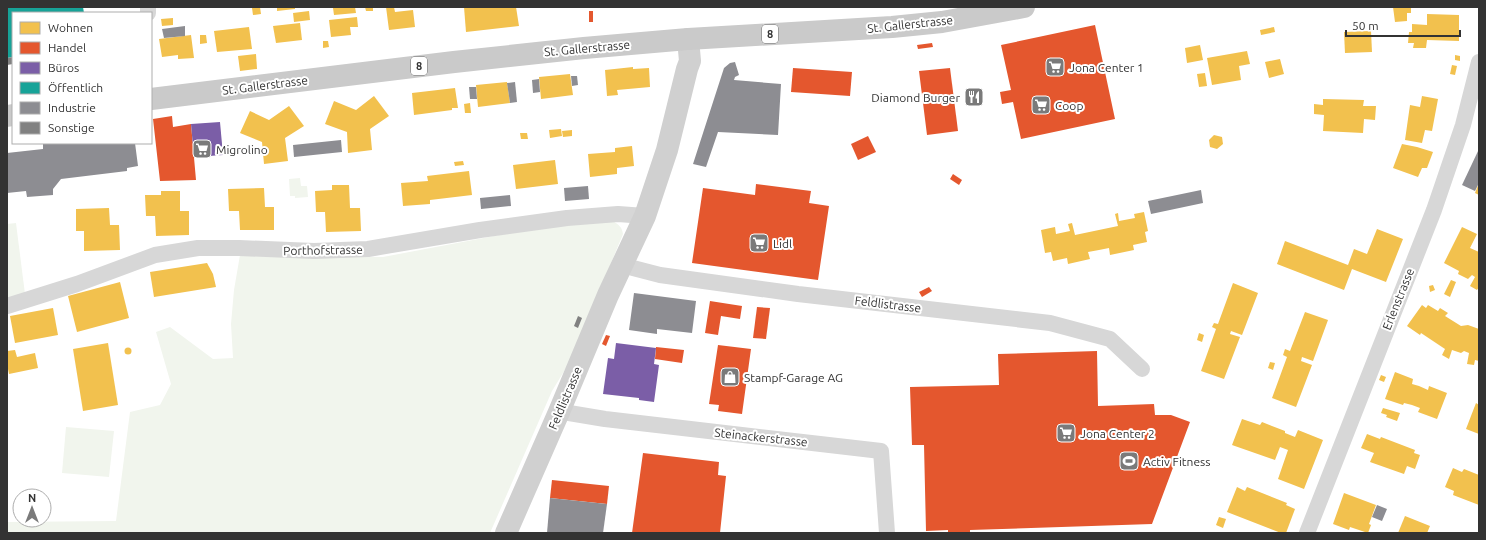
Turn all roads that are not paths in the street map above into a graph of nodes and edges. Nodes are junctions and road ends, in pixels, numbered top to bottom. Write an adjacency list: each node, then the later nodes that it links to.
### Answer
1 (1024, 7): 2 (main road, St. Gallerstrasse / 8)
2 (688, 39): 4 (main road, St. Gallerstrasse / 8); 5 (street, Feldlistrasse)
3 (1479, 62): 12 (street, Erlenstrasse)
4 (152, 99)
5 (645, 216): 6 (street, Feldlistrasse); 7 (street, Porthofstrasse)
6 (623, 263): 8 (street, Feldlistrasse); 9 (street, Feldlistrasse)
7 (7, 306)
8 (1142, 369)
9 (559, 412): 10 (street, Feldlistrasse); 11 (street, Steinackerstrasse)
10 (506, 533)
11 (888, 533)
12 (1307, 533)

